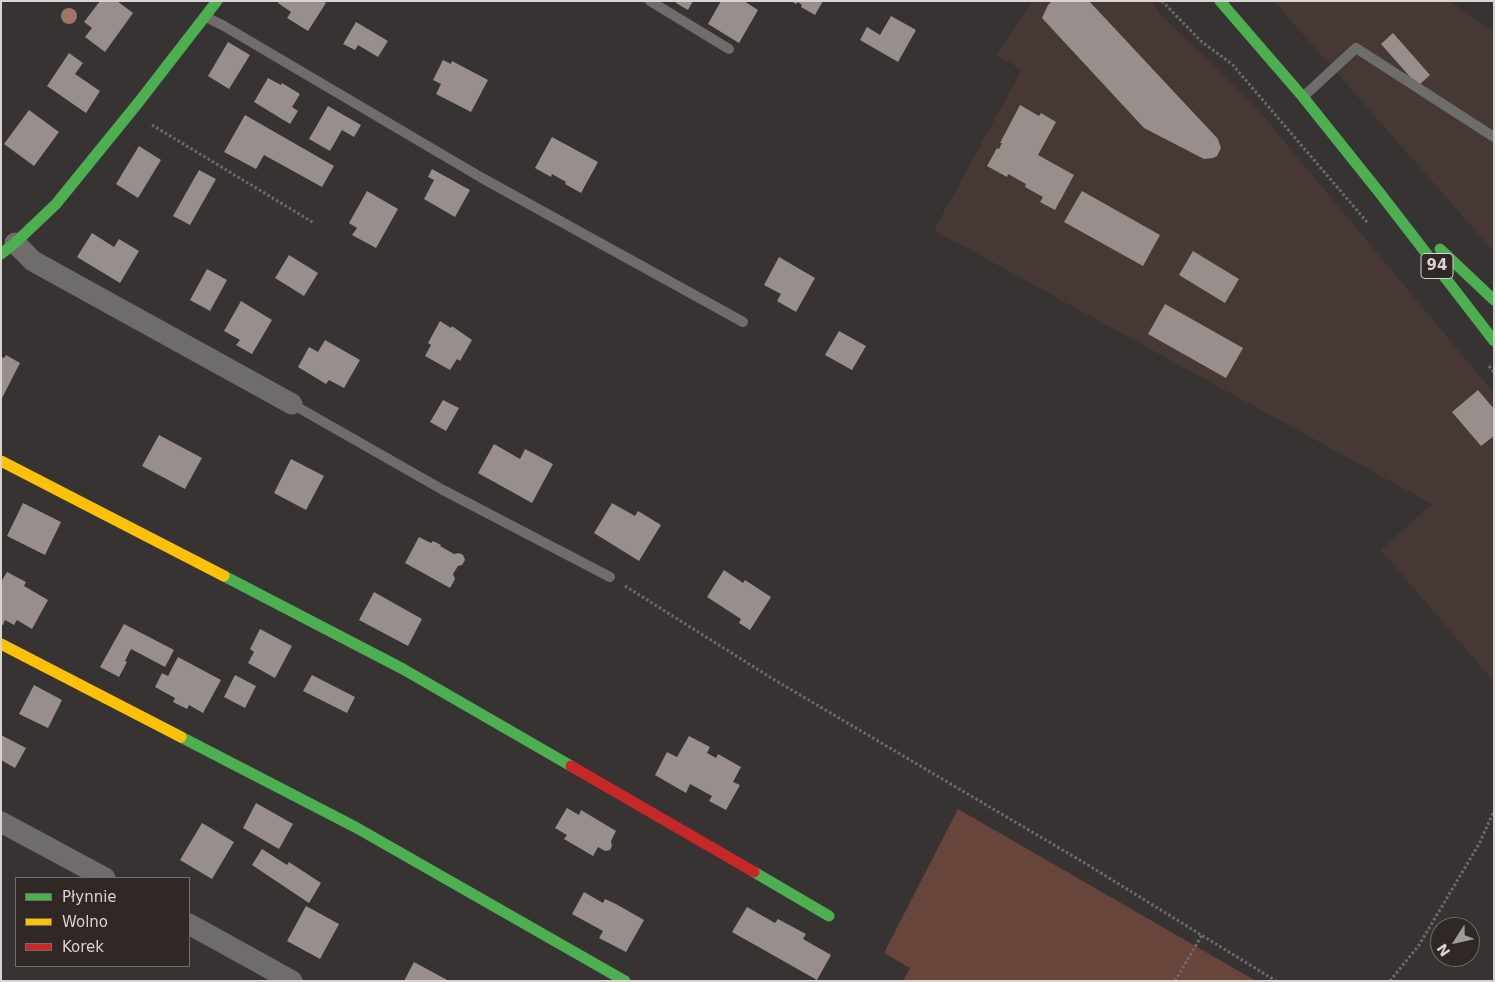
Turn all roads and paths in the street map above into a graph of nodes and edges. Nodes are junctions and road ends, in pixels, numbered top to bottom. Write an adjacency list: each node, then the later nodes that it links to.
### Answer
1 (217, 1): 5 (street)
2 (650, 1): 6 (lane)
3 (1162, 1): 12 (path)
4 (1220, 1): 7 (street, 94)
5 (205, 17): 8 (street); 15 (lane)
6 (729, 48)
7 (1302, 97): 9 (lane); 10 (street, 94)
8 (130, 112): 11 (path); 13 (street)
9 (1494, 137)
10 (1379, 192): 14 (street, 94); 16 (street, 94)
11 (314, 223)
12 (1373, 229)
13 (8, 245): 19 (street)
14 (1494, 300)
15 (744, 322)
16 (1494, 341)
17 (1487, 365): 18 (path)
18 (1494, 372)
19 (292, 404): 21 (lane)
20 (1, 461): 26 (street)
21 (610, 576): 28 (path)
22 (1, 644): 30 (street)
23 (1494, 810): 33 (path)
24 (1, 822): 25 (street)
25 (103, 877)
26 (829, 916)
27 (190, 925): 29 (street)
28 (1202, 935): 31 (path); 32 (path)
29 (292, 981)
30 (625, 981)
31 (1175, 981)
32 (1276, 981)
33 (1390, 981)

